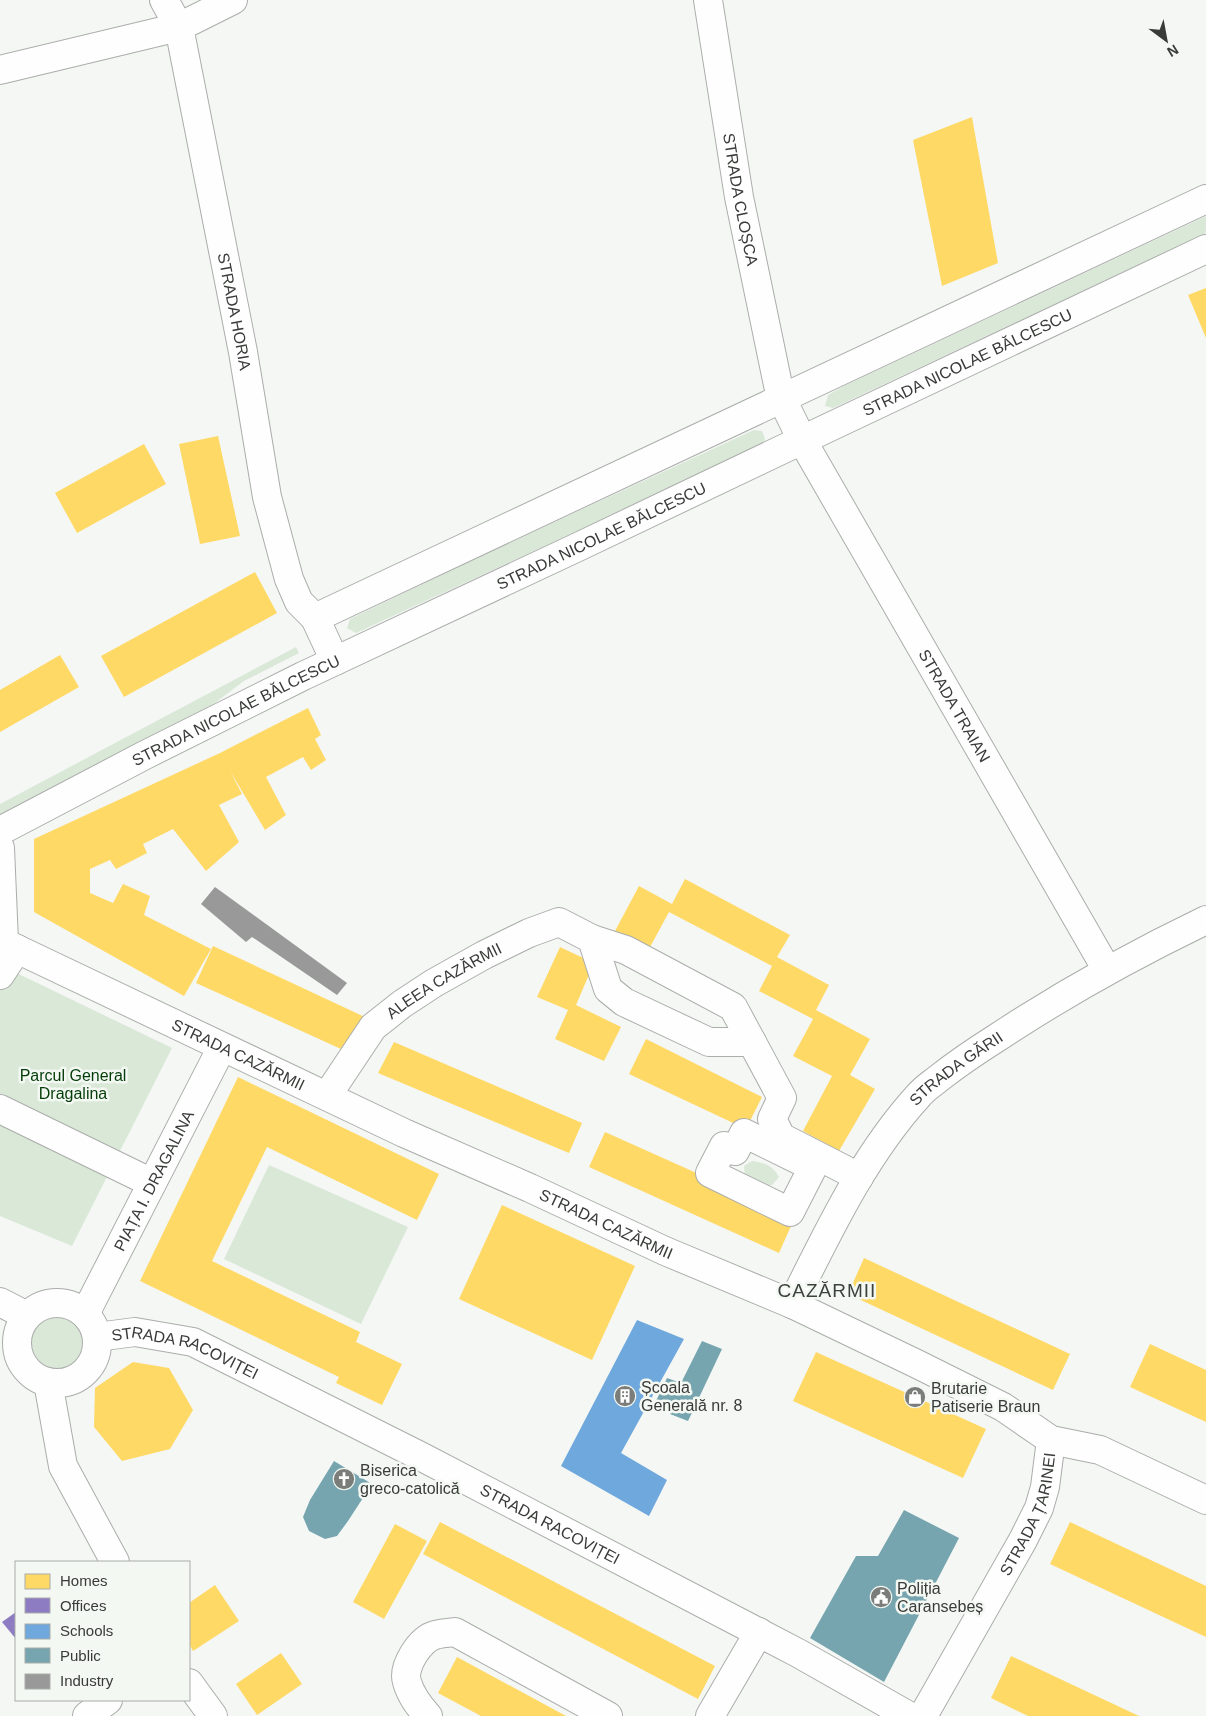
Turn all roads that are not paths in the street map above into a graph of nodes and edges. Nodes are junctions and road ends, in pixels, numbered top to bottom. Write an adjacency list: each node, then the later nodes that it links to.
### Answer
1 (164, 0): 4 (street, STRADA HORIA)
2 (233, 0): 4 (street)
3 (708, 0): 8 (street, STRADA CLOȘCA)
4 (178, 27): 5 (street); 10 (street, STRADA HORIA)
5 (0, 70)
6 (1206, 198): 8 (street)
7 (1206, 249): 9 (street, STRADA NICOLAE BĂLCESCU)
8 (782, 399): 9 (street, STRADA CLOȘCA); 10 (street)
9 (802, 440): 11 (street, STRADA NICOLAE BĂLCESCU); 17 (street, STRADA TRAIAN)
10 (315, 618): 11 (street, STRADA HORIA)
11 (335, 661): 12 (street, STRADA NICOLAE BĂLCESCU)
12 (0, 831)
13 (0, 848): 16 (street)
14 (1206, 920): 17 (street, STRADA GĂRII)
15 (592, 939): 19 (street, ALEEA CAZĂRMII); 19 (street); 21 (street, ALEEA CAZĂRMII)
16 (7, 944): 18 (street); 20 (street, STRADA CAZĂRMII)
17 (1107, 970): 23 (street, STRADA GĂRII)
18 (0, 975)
19 (752, 1042): 23 (street, ALEEA CAZĂRMII)
20 (222, 1046): 21 (street, STRADA CAZĂRMII); 24 (street, PIAȚA I. DRAGALINA)
21 (327, 1096): 26 (street, STRADA CAZĂRMII)
22 (0, 1109): 24 (street)
23 (860, 1177): 26 (street, STRADA GĂRII)
24 (152, 1183): 28 (street, PIAȚA I. DRAGALINA)
25 (0, 1302): 27 (street)
26 (792, 1304): 30 (street, STRADA CAZĂRMII)
27 (27, 1316): 28 (street); 29 (street)
28 (91, 1326): 29 (street, STRADA RACOVIȚEI); 33 (street, STRADA RACOVIȚEI)
29 (48, 1382): 32 (street)
30 (1051, 1440): 31 (street, STRADA CAZĂRMII); 42 (street, STRADA ȚARINEI)
31 (1206, 1500)
32 (114, 1561)
33 (759, 1632): 40 (street); 41 (street, STRADA RACOVIȚEI)
34 (190, 1684): 37 (street)
35 (107, 1701): 36 (street)
36 (87, 1716)
37 (213, 1716)
38 (428, 1716): 39 (street)
39 (608, 1716)
40 (710, 1716)
41 (909, 1716)
42 (923, 1716)

